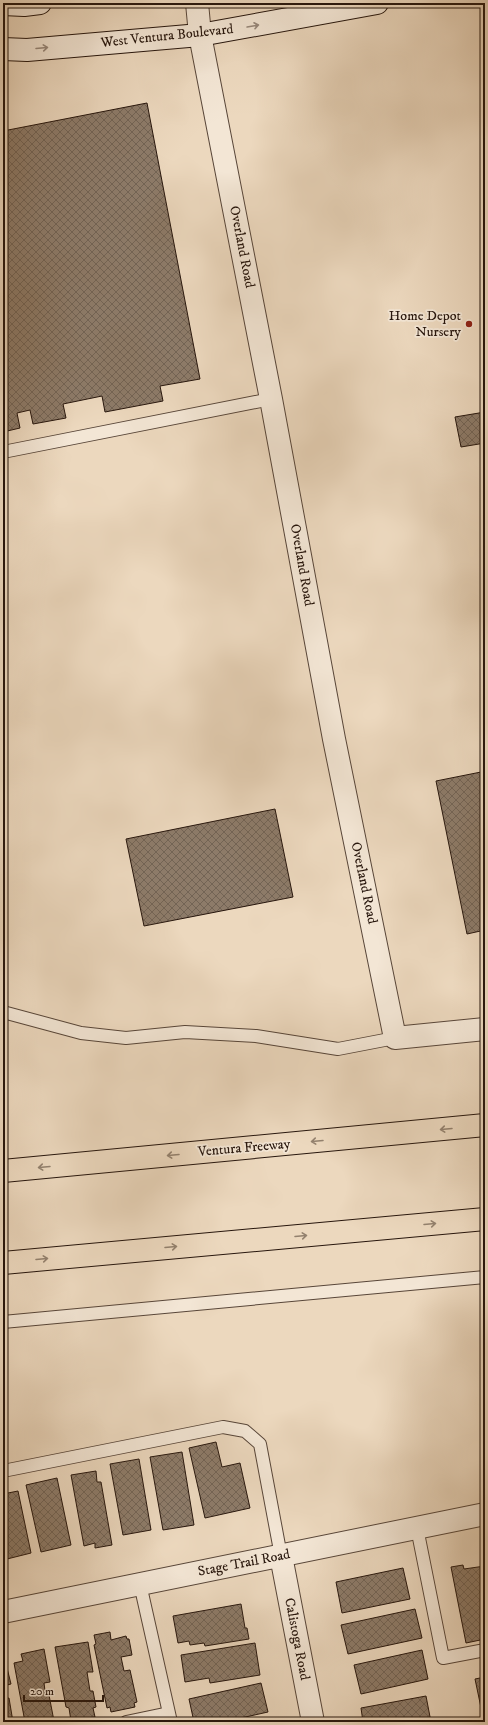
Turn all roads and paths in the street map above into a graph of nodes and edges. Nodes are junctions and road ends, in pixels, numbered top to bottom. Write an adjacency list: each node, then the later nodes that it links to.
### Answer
1 (40, 3): 4 (street)
2 (197, 3): 5 (street, Overland Road)
3 (377, 3): 5 (street, West Ventura Boulevard, one-way to 3)
4 (3, 4)
5 (200, 35): 6 (street, West Ventura Boulevard, one-way to 5); 7 (street, Overland Road)
6 (3, 49)
7 (271, 399): 8 (lane); 11 (street, Overland Road)
8 (3, 452)
9 (3, 1012): 11 (lane)
10 (485, 1029): 11 (street)
11 (395, 1038)
12 (485, 1125): 13 (highway, Ventura Freeway, one-way to 13)
13 (3, 1171)
14 (485, 1219): 15 (highway, one-way to 14)
15 (3, 1263)
16 (485, 1277): 17 (lane)
17 (3, 1322)
18 (3, 1471): 21 (lane)
19 (485, 1514): 20 (street, Stage Trail Road)
20 (417, 1528): 21 (street, Stage Trail Road); 24 (lane)
21 (281, 1556): 22 (street, Stage Trail Road); 27 (street, Calistoga Road)
22 (140, 1584): 23 (street, Stage Trail Road); 25 (lane)
23 (3, 1612)
24 (485, 1650)
25 (170, 1717): 26 (lane)
26 (126, 1722)
27 (314, 1722)

